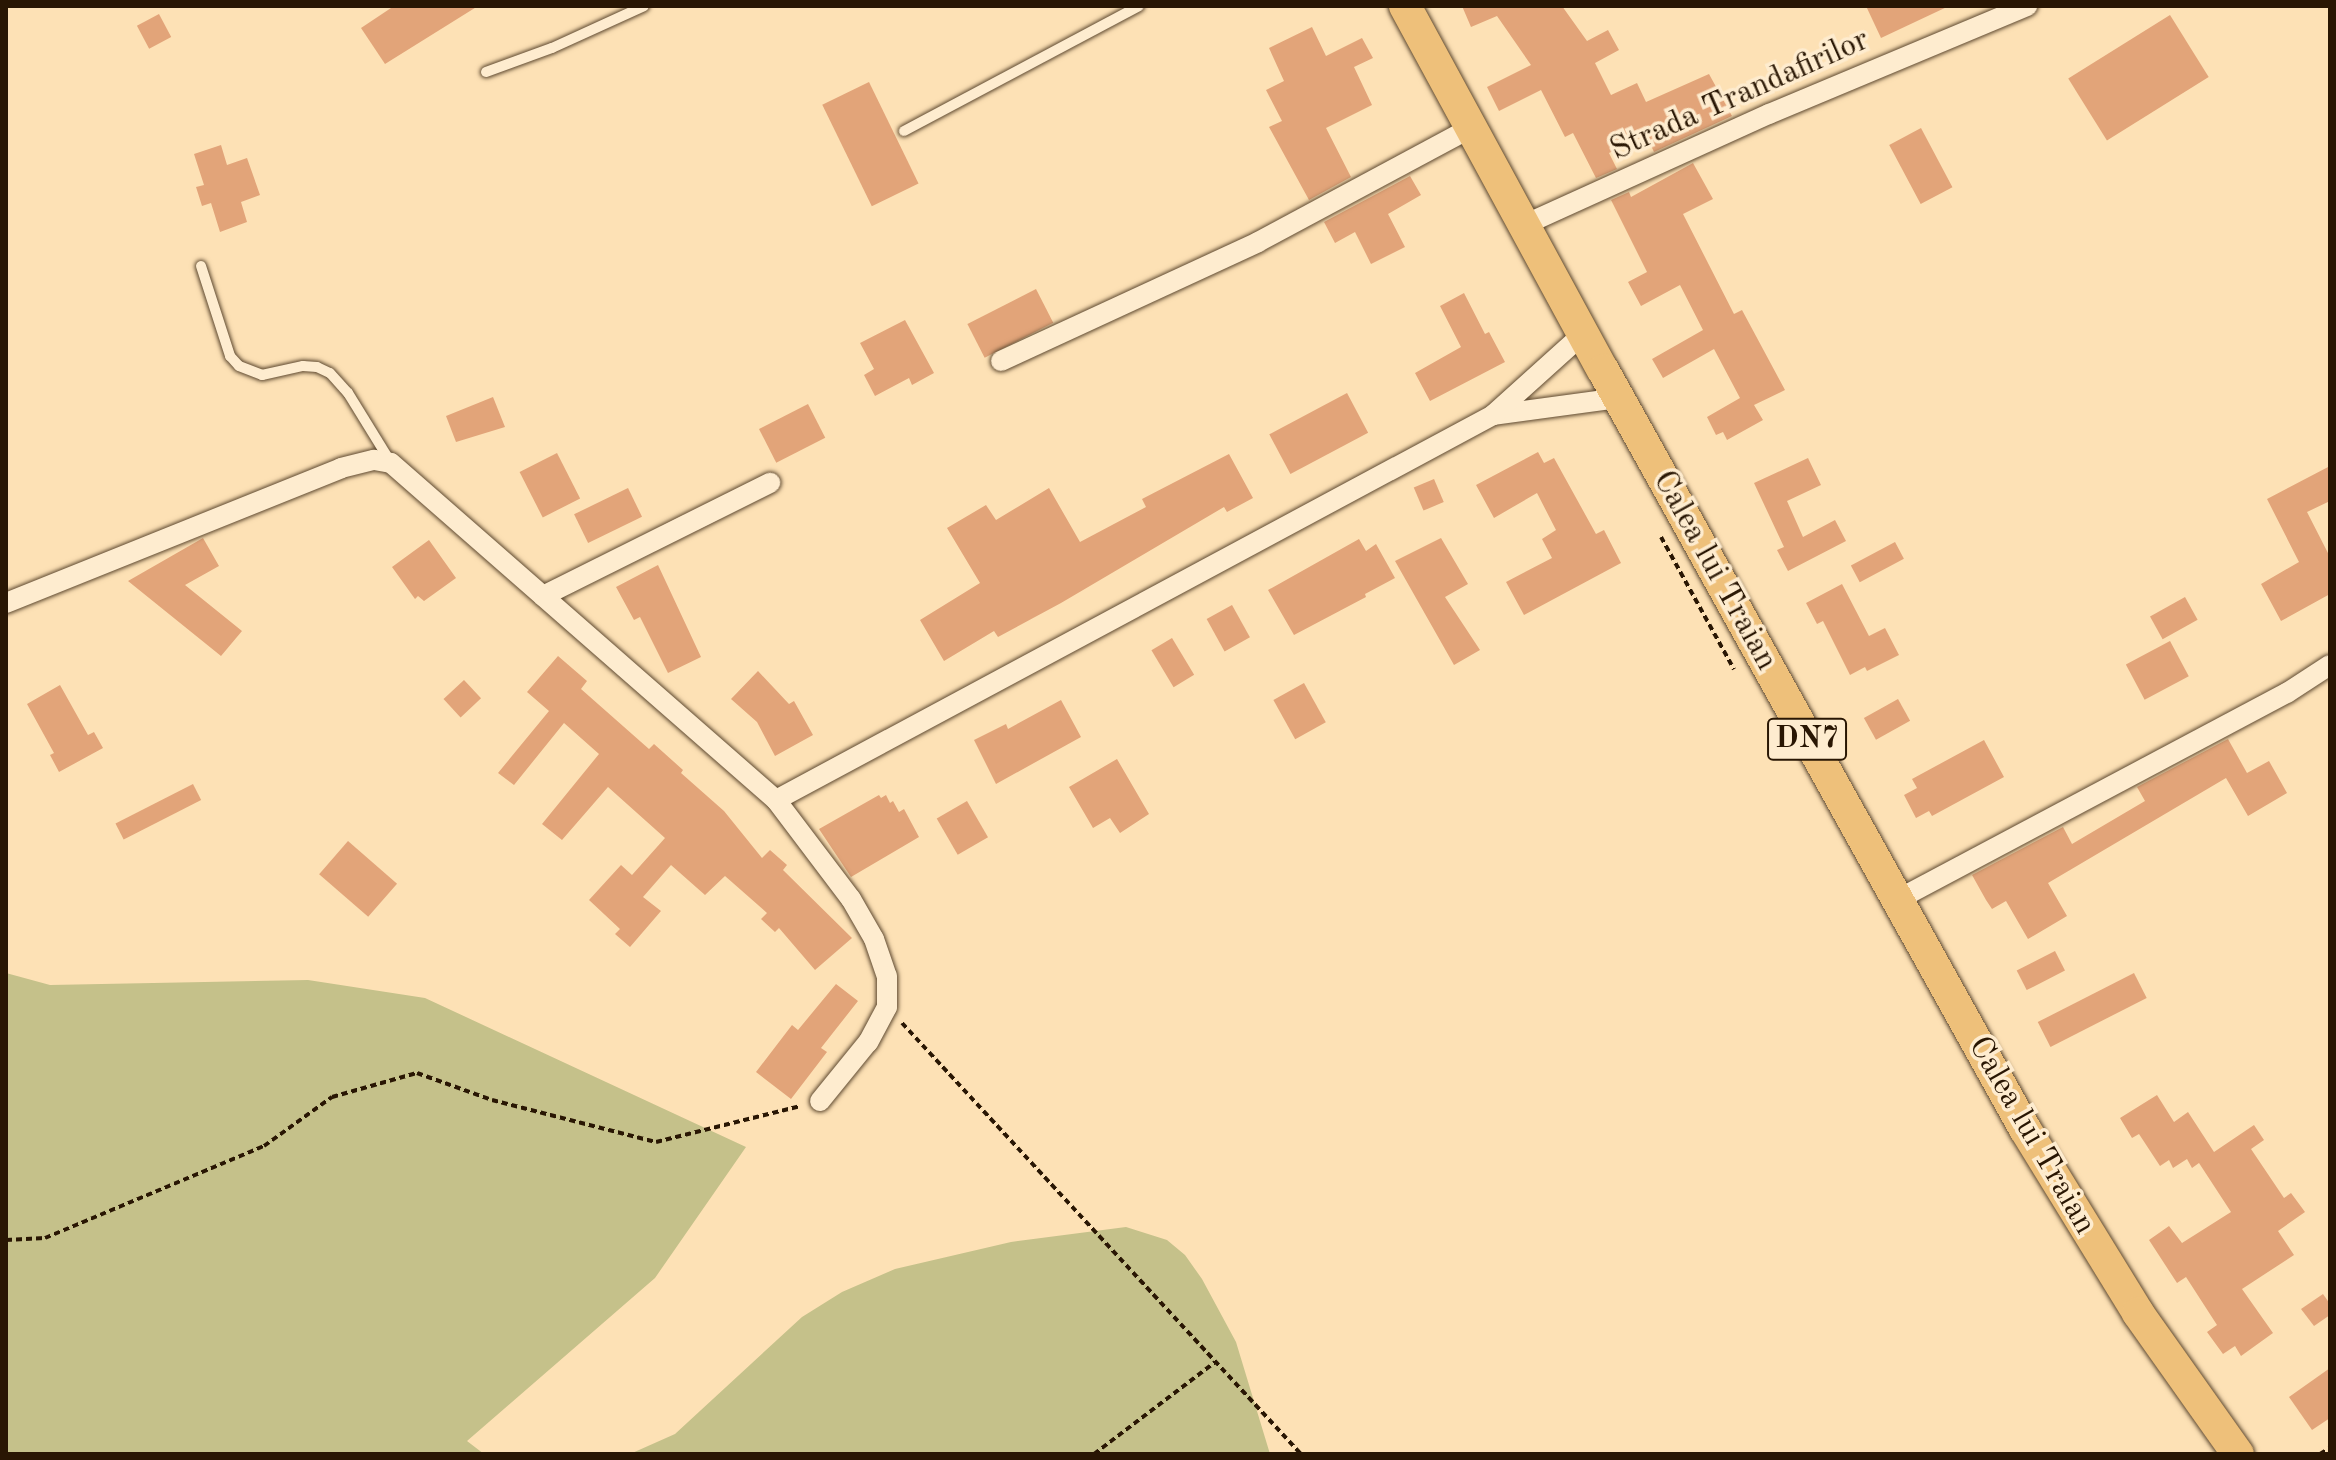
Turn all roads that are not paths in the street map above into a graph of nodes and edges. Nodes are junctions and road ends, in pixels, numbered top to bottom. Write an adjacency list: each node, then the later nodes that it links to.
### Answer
1 (644, 6): 5 (lane)
2 (1139, 6): 7 (lane)
3 (1405, 6): 6 (highway, Calea lui Traian / DN7)
4 (2027, 6): 8 (street, Strada Trandafirilor)
5 (486, 72)
6 (1471, 128): 8 (highway, Calea lui Traian / DN7); 11 (street)
7 (904, 131)
8 (1524, 225): 10 (highway, Calea lui Traian / DN7)
9 (201, 266): 14 (lane)
10 (1583, 334): 12 (highway, Calea lui Traian / DN7); 13 (street)
11 (1001, 361)
12 (1619, 398): 13 (street); 20 (highway, Calea lui Traian / DN7)
13 (1493, 415): 19 (street)
14 (391, 463): 16 (street); 17 (street)
15 (770, 483): 16 (street)
16 (543, 596): 19 (street)
17 (6, 603)
18 (2330, 665): 20 (street)
19 (776, 800): 21 (street)
20 (1897, 900): 22 (highway, Calea lui Traian / DN7)
21 (820, 1101)
22 (2238, 1454)

